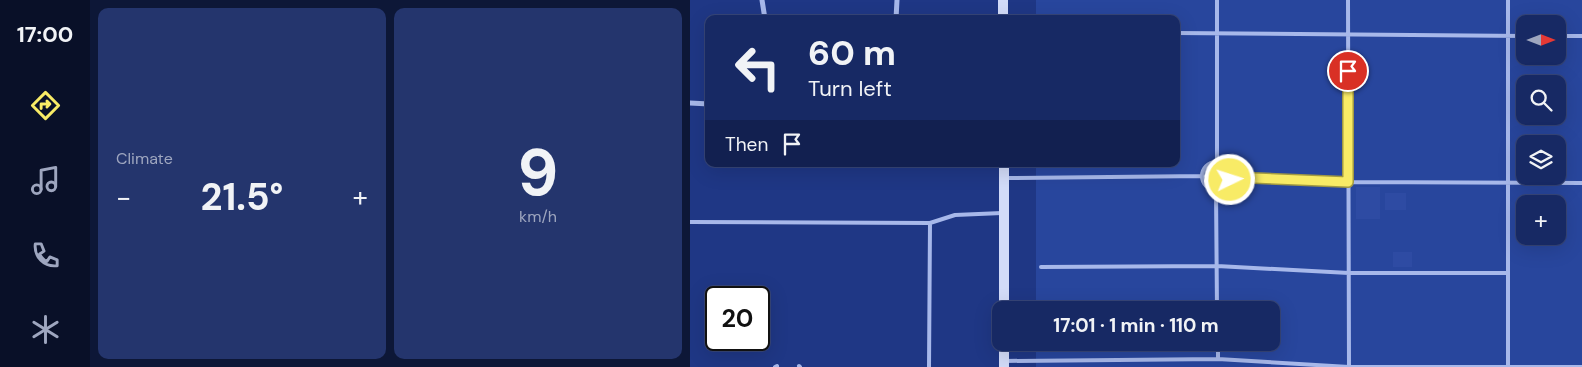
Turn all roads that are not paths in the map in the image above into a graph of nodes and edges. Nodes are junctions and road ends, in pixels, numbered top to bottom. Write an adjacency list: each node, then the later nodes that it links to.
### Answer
1 (762, 0): 7 (street)
2 (896, 0): 8 (street)
3 (1003, 0): 9 (main road)
4 (1217, 0): 11 (lane)
5 (1348, 0): 12 (lane)
6 (1508, 0): 13 (lane)
7 (764, 15)
8 (896, 15)
9 (1003, 15)
10 (1180, 33): 11 (lane)
11 (1217, 33): 12 (lane); 19 (lane)
12 (1348, 34): 13 (lane); 24 (lane)
13 (1508, 36): 14 (lane); 25 (lane)
14 (1516, 36)
15 (1566, 36): 16 (lane)
16 (1582, 36)
17 (690, 103): 18 (street)
18 (705, 104)
19 (1217, 162): 21 (lane); 22 (lane)
20 (1004, 167): 23 (main road)
21 (1203, 176): 23 (lane); 27 (lane)
22 (1230, 177): 24 (lane); 27 (lane)
23 (1004, 178): 28 (main road)
24 (1348, 182): 25 (lane); 33 (lane)
25 (1508, 183): 26 (lane); 34 (lane)
26 (1582, 183)
27 (1216, 190): 32 (lane)
28 (1004, 213): 30 (lane); 35 (main road)
29 (690, 222): 30 (lane)
30 (930, 223): 41 (lane)
31 (1041, 266): 32 (lane)
32 (1217, 266): 33 (lane); 36 (lane)
33 (1348, 272): 34 (lane); 42 (lane)
34 (1508, 272): 43 (lane)
35 (1004, 301)
36 (1217, 301)
37 (1004, 351): 40 (main road)
38 (1218, 351): 39 (lane)
39 (1218, 359): 40 (lane); 42 (lane)
40 (1004, 364)
41 (929, 367)
42 (1349, 367): 43 (lane)
43 (1508, 367): 44 (lane)
44 (1582, 367)

